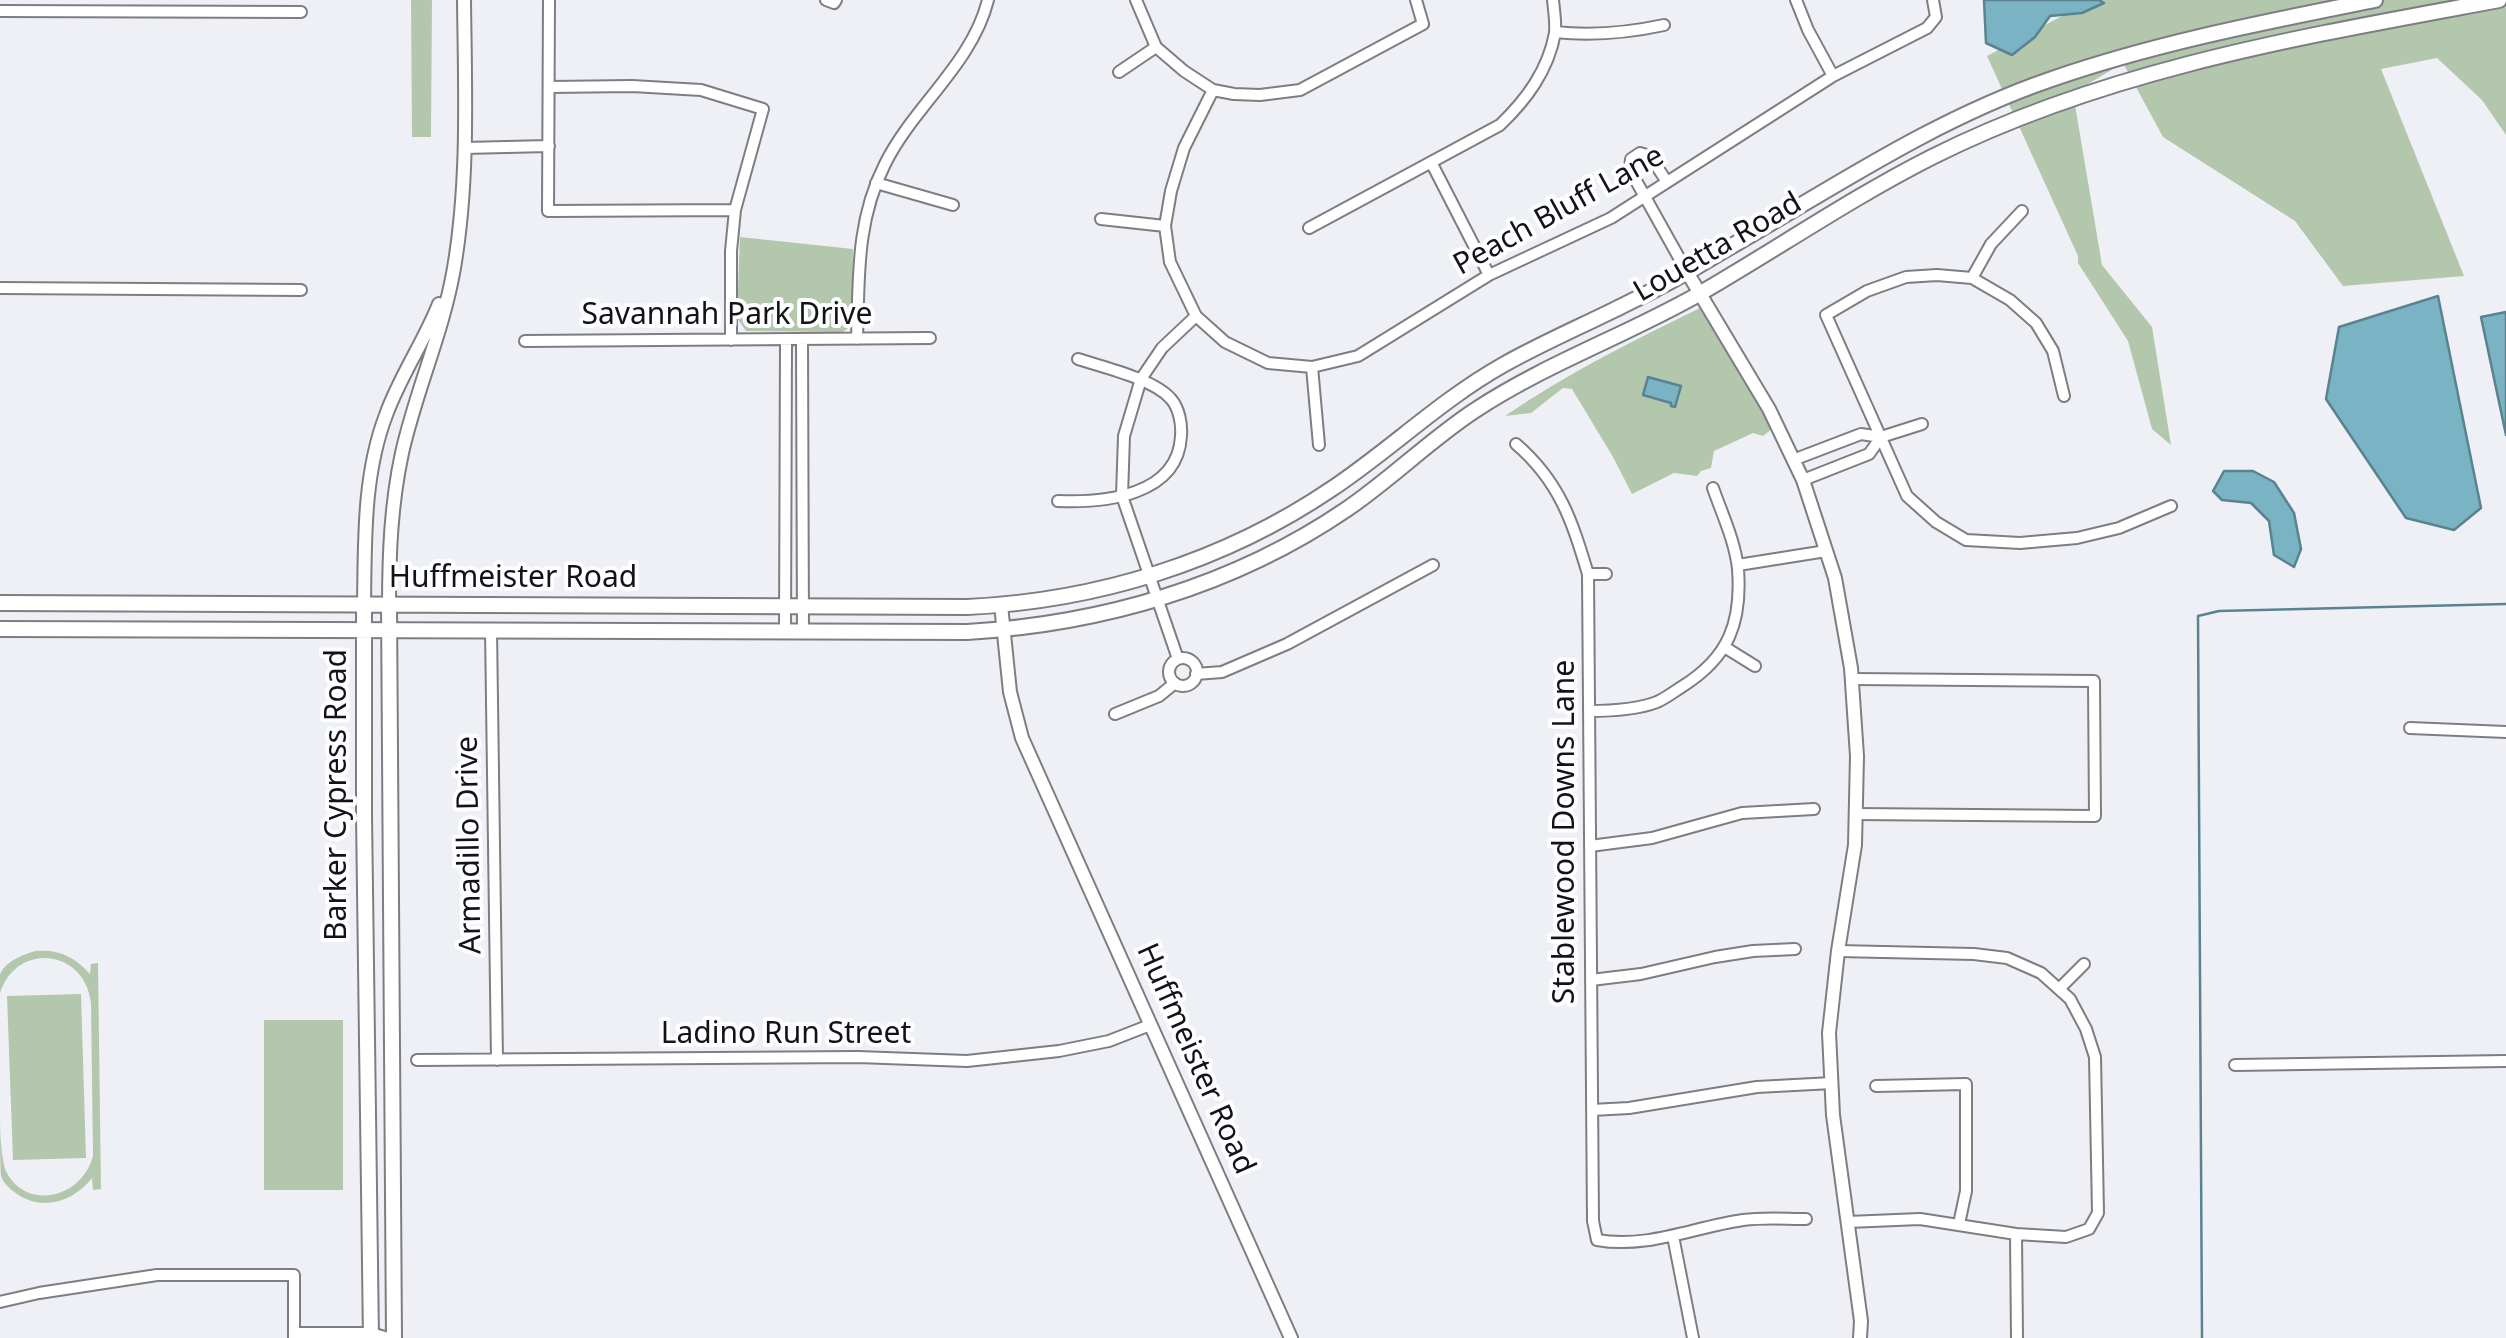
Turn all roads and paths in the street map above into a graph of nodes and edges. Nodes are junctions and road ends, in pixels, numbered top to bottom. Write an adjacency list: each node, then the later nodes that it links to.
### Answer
1 (464, 0): 21 (street, Barker Cypress Road)
2 (549, 0): 18 (street)
3 (988, 0): 24 (street)
4 (1136, 0): 15 (street)
5 (1416, 0): 19 (street)
6 (1553, 0): 14 (street)
7 (1796, 0): 17 (street)
8 (1933, 0): 17 (street, Peach Bluff Lane)
9 (2375, 0): 33 (main road, Louetta Road)
10 (2499, 0): 38 (main road, Louetta Road)
11 (0, 11): 12 (street)
12 (301, 12)
13 (1664, 25): 14 (street)
14 (1555, 32): 22 (street)
15 (1156, 47): 16 (street); 19 (street)
16 (1119, 72)
17 (1833, 76): 23 (street, Peach Bluff Lane)
18 (550, 86): 20 (street); 27 (street)
19 (1213, 90): 30 (street)
20 (549, 146): 21 (street); 27 (street)
21 (464, 148): 32 (street, Barker Cypress Road)
22 (1432, 162): 31 (street); 34 (street)
23 (1667, 182): 25 (street, Peach Bluff Lane); 25 (street)
24 (876, 183): 26 (street); 41 (street)
25 (1644, 198): 33 (street); 34 (street, Peach Bluff Lane)
26 (953, 204)
27 (736, 210): 43 (street)
28 (2022, 211): 35 (street)
29 (1101, 219): 30 (street)
30 (1166, 226): 39 (street)
31 (1309, 228)
32 (454, 269): 56 (street, Barker Cypress Road); 57 (street, Barker Cypress Road)
33 (1688, 272): 38 (street); 47 (main road, Louetta Road)
34 (1489, 275): 48 (street, Peach Bluff Lane)
35 (1972, 278): 51 (street); 53 (street)
36 (0, 288): 37 (street)
37 (301, 290)
38 (1700, 294): 50 (main road, Louetta Road); 58 (street)
39 (1196, 316): 48 (street, Peach Bluff Lane); 49 (street)
40 (930, 338): 41 (street, Savannah Park Drive)
41 (857, 339): 45 (street, Savannah Park Drive)
42 (525, 340): 43 (street, Savannah Park Drive)
43 (731, 340): 44 (street, Savannah Park Drive)
44 (786, 340): 45 (street, Savannah Park Drive); 60 (street)
45 (802, 340): 59 (street)
46 (1078, 359): 49 (street)
47 (1502, 365): 50 (main road); 62 (main road, Louetta Road)
48 (1312, 367): 55 (street)
49 (1141, 379): 64 (street); 64 (street)
50 (1514, 387): 67 (main road, Louetta Road)
51 (2064, 396)
52 (1922, 424): 53 (street)
53 (1880, 436): 58 (street); 61 (street); 66 (street)
54 (1516, 444): 71 (street, Stablewood Downs Lane)
55 (1319, 445)
56 (376, 452): 57 (street); 76 (street, Barker Cypress Road)
57 (401, 459): 78 (street, Barker Cypress Road)
58 (1794, 460): 61 (street)
59 (802, 477): 60 (street); 80 (street)
60 (786, 478): 79 (street)
61 (1803, 480): 68 (street)
62 (1334, 488): 67 (main road); 73 (main road, Louetta Road)
63 (1713, 488): 70 (street)
64 (1122, 496): 65 (street); 73 (street)
65 (1058, 502)
66 (2172, 506)
67 (1348, 508): 74 (main road, Louetta Road)
68 (1826, 552): 70 (street); 92 (street)
69 (1434, 565): 91 (street)
70 (1738, 565): 88 (street)
71 (1588, 574): 72 (street); 94 (street, Stablewood Downs Lane)
72 (1606, 574)
73 (1150, 577): 74 (street); 77 (main road, Louetta Road)
74 (1157, 600): 84 (main road, Louetta Road); 89 (street)
75 (0, 604): 76 (main road, Huffmeister Road)
76 (364, 605): 78 (main road, Huffmeister Road); 82 (main road, Barker Cypress Road)
77 (1002, 605): 80 (main road, Huffmeister Road); 84 (street, Huffmeister Road)
78 (389, 606): 79 (main road, Huffmeister Road); 85 (main road, Barker Cypress Road)
79 (785, 607): 80 (main road, Huffmeister Road); 86 (street)
80 (804, 608): 87 (street)
81 (0, 629): 82 (main road, Huffmeister Road)
82 (364, 630): 85 (main road, Huffmeister Road); 101 (main road, Barker Cypress Road)
83 (491, 630): 85 (main road, Huffmeister Road); 86 (main road, Huffmeister Road); 112 (street, Armadillo Drive)
84 (1003, 630): 87 (main road, Huffmeister Road); 110 (street, Huffmeister Road)
85 (389, 631): 99 (main road, Barker Cypress Road)
86 (785, 633): 87 (main road, Huffmeister Road)
87 (803, 633)
88 (1726, 648): 90 (street); 94 (street)
89 (1178, 658): 91 (street); 93 (street)
90 (1754, 666)
91 (1196, 674): 93 (street)
92 (1852, 679): 100 (street); 100 (street)
93 (1175, 683): 95 (street)
94 (1589, 712): 102 (street, Stablewood Downs Lane)
95 (1115, 714)
96 (2410, 728): 97 (street)
97 (2506, 732)
98 (1814, 809): 102 (street)
99 (391, 814): 101 (main road); 109 (main road, Barker Cypress Road)
100 (1856, 814): 104 (street)
101 (364, 815): 108 (main road, Barker Cypress Road)
102 (1590, 846): 106 (street, Stablewood Downs Lane)
103 (1795, 949): 106 (street)
104 (1838, 951): 107 (street); 115 (street)
105 (2084, 964): 107 (street)
106 (1591, 980): 117 (street, Stablewood Downs Lane)
107 (2059, 989): 121 (street)
108 (366, 994): 109 (main road); 125 (main road, Barker Cypress Road)
109 (392, 994): 126 (main road, Barker Cypress Road)
110 (1150, 1025): 112 (street, Ladino Run Street); 127 (street, Huffmeister Road)
111 (417, 1060): 112 (street, Ladino Run Street)
112 (497, 1060)
113 (2506, 1061): 114 (street)
114 (2235, 1065)
115 (1832, 1084): 117 (street); 119 (street)
116 (1876, 1086): 120 (street)
117 (1592, 1110): 122 (street, Stablewood Downs Lane)
118 (1806, 1219): 122 (street)
119 (1848, 1222): 120 (street); 129 (street)
120 (1959, 1224): 121 (street)
121 (2016, 1234): 130 (street)
122 (1672, 1236): 128 (street)
123 (0, 1302): 124 (street)
124 (294, 1335): 125 (street)
125 (370, 1336): 126 (street)
126 (391, 1338)
127 (1291, 1338)
128 (1693, 1338)
129 (1860, 1338)
130 (2017, 1338)

